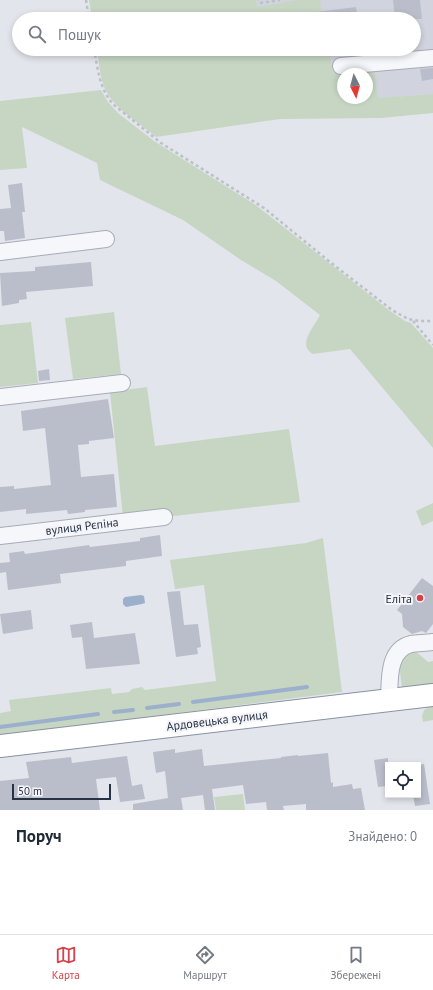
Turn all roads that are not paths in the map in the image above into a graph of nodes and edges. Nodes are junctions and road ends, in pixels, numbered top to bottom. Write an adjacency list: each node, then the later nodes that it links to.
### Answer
1 (433, 58): 2 (street)
2 (341, 66)
3 (106, 239): 4 (street)
4 (0, 252)
5 (122, 382): 6 (street)
6 (0, 397)
7 (164, 517): 8 (street, вулиця Рєпіна)
8 (0, 536)
9 (433, 642): 11 (street)
10 (433, 695): 11 (highway, Ардовецька вулиця)
11 (389, 700): 12 (highway, Ардовецька вулиця)
12 (0, 746)

